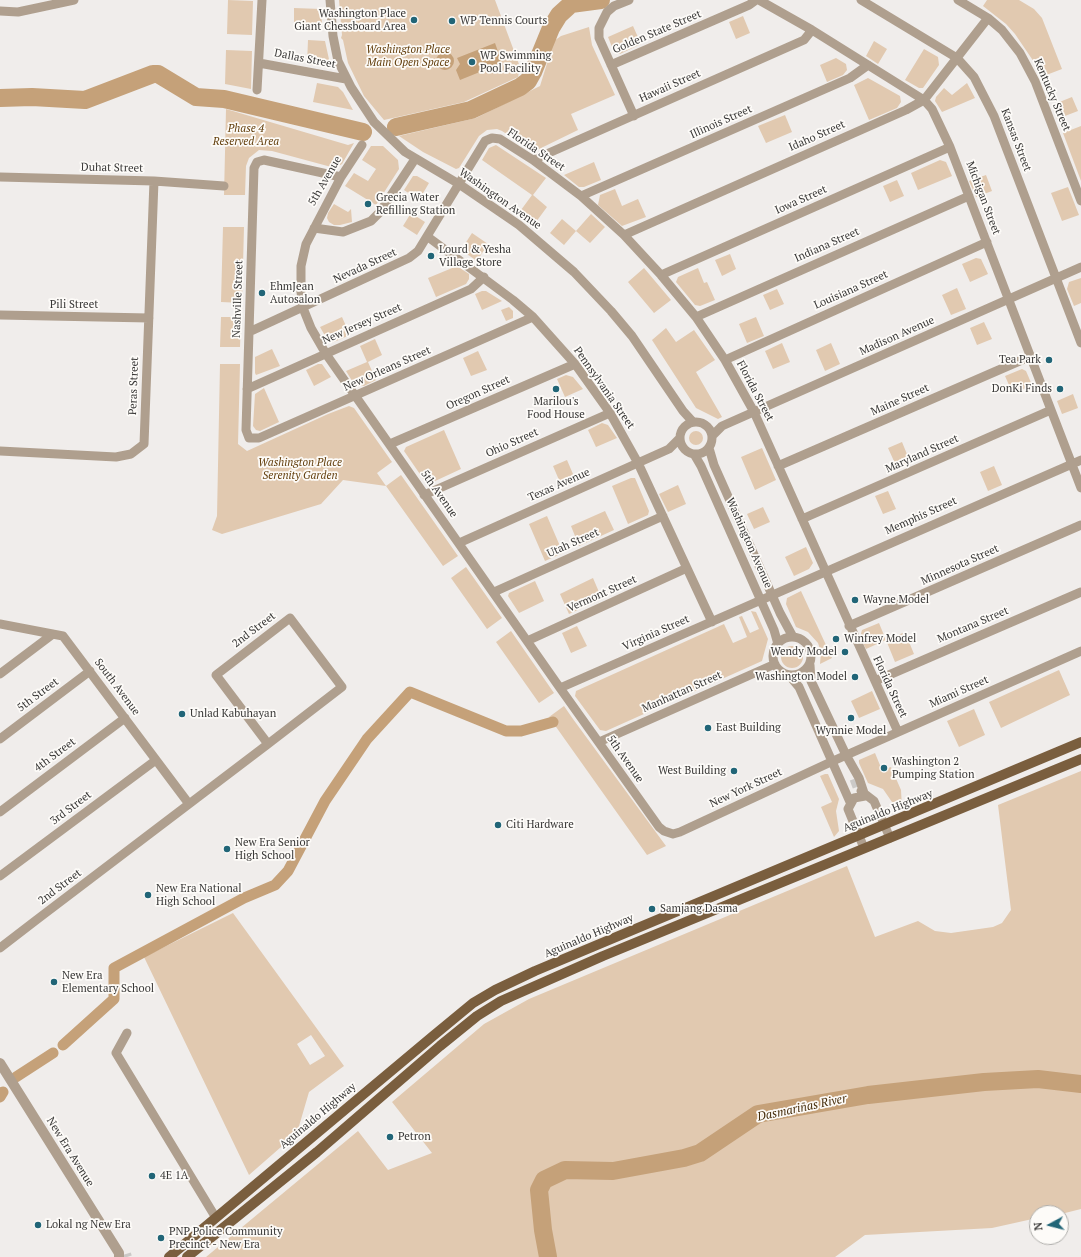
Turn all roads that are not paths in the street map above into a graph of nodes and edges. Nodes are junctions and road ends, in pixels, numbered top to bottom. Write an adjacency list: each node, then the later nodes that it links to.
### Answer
1 (74, 0): 9 (street)
2 (262, 0): 13 (street)
3 (330, 0): 16 (street, Washington Avenue)
4 (629, 0): 15 (street)
5 (756, 0): 15 (street, Golden State Street)
6 (759, 0): 11 (street, Michigan Street)
7 (861, 0): 12 (street, Kansas Street)
8 (958, 0): 10 (street, Kentucky Street)
9 (0, 11)
10 (988, 18): 12 (street, Idaho Street); 32 (street, Kentucky Street)
11 (812, 30): 14 (street, Michigan Street); 19 (street, Hawaii Street)
12 (957, 58): 18 (street, Idaho Street); 40 (street, Kansas Street)
13 (259, 63): 16 (street, Dallas Street); 17 (street)
14 (868, 64): 18 (street, Michigan Street); 30 (street, Illinois Street)
15 (611, 65): 19 (street)
16 (346, 79): 23 (street, Washington Avenue)
17 (257, 90)
18 (924, 100): 22 (street, Michigan Street); 34 (street, Idaho Street)
19 (634, 116): 24 (street, Hawaii Street)
20 (492, 138): 24 (street, Florida Street); 28 (street, Nevada Street)
21 (362, 144): 26 (street, 5th Avenue)
22 (950, 147): 31 (street, Michigan Street); 38 (street, Iowa Street)
23 (415, 159): 28 (street, Washington Avenue); 33 (street)
24 (533, 160): 30 (street, Florida Street)
25 (0, 177): 27 (street, Duhat Street)
26 (340, 177): 33 (street, 5th Avenue); 47 (street, Nashville Street)
27 (154, 181): 29 (street, Duhat Street); 46 (street, Peras Street)
28 (459, 184): 35 (street, Nevada Street); 56 (street, Washington Avenue)
29 (224, 186)
30 (581, 196): 34 (street, Florida Street)
31 (969, 196): 36 (street, Michigan Street); 45 (street, Indiana Street)
32 (1081, 201)
33 (314, 228): 42 (street, 5th Avenue)
34 (624, 235): 38 (street, Florida Street)
35 (428, 237): 39 (street, Pennsylvania Street); 42 (street, Nevada Street)
36 (987, 242): 41 (street, Michigan Street); 51 (street, Louisiana Street)
37 (1081, 267): 40 (street, Madison Avenue)
38 (661, 275): 45 (street, Florida Street)
39 (484, 277): 44 (street, Pennsylvania Street); 49 (street, New Jersey Street)
40 (1056, 278): 41 (street, Madison Avenue); 48 (street, Kansas Street)
41 (1009, 299): 50 (street, Michigan Street); 57 (street, Madison Avenue)
42 (303, 308): 47 (street, Nevada Street); 49 (street, 5th Avenue)
43 (0, 315): 46 (street, Pili Street)
44 (533, 317): 52 (street, Pennsylvania Street); 54 (street, New Orleans Street)
45 (696, 317): 51 (street, Florida Street)
46 (149, 318): 70 (street, Peras Street)
47 (249, 332): 53 (street, Nashville Street)
48 (1081, 342)
49 (326, 354): 53 (street, New Jersey Street); 54 (street, 5th Avenue)
50 (1031, 356): 55 (street, Michigan Street); 75 (street, Maine Street)
51 (725, 360): 57 (street, Florida Street)
52 (575, 364): 58 (street, Pennsylvania Street); 66 (street, Oregon Street)
53 (248, 388): 64 (street, Nashville Street)
54 (356, 396): 64 (street, New Orleans Street); 66 (street, 5th Avenue)
55 (1051, 410): 74 (street, Michigan Street); 79 (street, Maryland Street)
56 (683, 411): 59 (street, Washington Avenue); 60 (street)
57 (754, 412): 61 (street, Madison Avenue); 75 (street, Florida Street)
58 (610, 413): 73 (street, Pennsylvania Street); 77 (street, Ohio Street)
59 (693, 422): 60 (street); 62 (street)
60 (684, 426): 65 (street)
61 (722, 426): 62 (street, Madison Avenue); 63 (street, Madison Avenue)
62 (708, 427): 63 (street)
63 (712, 436): 67 (street)
64 (249, 438)
65 (680, 438): 68 (street, Texas Avenue); 69 (street)
66 (390, 444): 77 (street, 5th Avenue)
67 (709, 448): 71 (street); 86 (street, Washington Avenue)
68 (669, 449): 69 (street, Texas Avenue); 73 (street, Texas Avenue)
69 (685, 450): 71 (street)
70 (0, 451)
71 (694, 454): 87 (street, Washington Avenue)
72 (1081, 460): 74 (street, Memphis Street)
73 (638, 463): 78 (street, Pennsylvania Street); 81 (street, Texas Avenue)
74 (1072, 464): 76 (street, Michigan Street); 83 (street, Memphis Street)
75 (778, 466): 79 (street, Florida Street)
76 (1081, 488)
77 (424, 495): 81 (street, 5th Avenue)
78 (663, 516): 82 (street, Pennsylvania Street); 84 (street, Utah Street)
79 (802, 519): 83 (street, Florida Street)
80 (1081, 525): 90 (street, Minnesota Street)
81 (459, 543): 84 (street, 5th Avenue)
82 (687, 568): 88 (street, Pennsylvania Street); 93 (street, Vermont Street)
83 (825, 571): 86 (street, Memphis Street); 90 (street, Florida Street)
84 (494, 592): 93 (street, 5th Avenue)
85 (1081, 592): 101 (street, Montana Street)
86 (772, 596): 87 (street, Memphis Street); 92 (street, Washington Avenue)
87 (761, 600): 88 (street, Virginia Street); 94 (street, Washington Avenue)
88 (712, 622): 102 (street, Virginia Street)
89 (0, 624): 91 (street, South Avenue)
90 (850, 626): 101 (street, Florida Street)
91 (53, 634): 98 (street, South Avenue); 99 (street)
92 (793, 637): 94 (street); 97 (street)
93 (528, 641): 102 (street, 5th Avenue)
94 (778, 644): 96 (street)
95 (1081, 651): 104 (street, Miami Street)
96 (775, 664): 100 (street); 106 (street, Manhattan Street)
97 (810, 665): 100 (street); 109 (street)
98 (90, 671): 103 (street, South Avenue); 105 (street, 5th Street)
99 (0, 674)
100 (789, 676): 112 (street)
101 (875, 681): 104 (street, Florida Street)
102 (560, 688): 106 (street, 5th Avenue)
103 (125, 718): 110 (street, South Avenue); 116 (street, 4th Street)
104 (898, 732): 109 (street, Miami Street)
105 (0, 739)
106 (599, 742): 118 (street, 5th Avenue)
107 (1081, 742): 117 (main road, Aguinaldo Highway)
108 (268, 744): 108 (street, 2nd Street); 115 (street, 2nd Street)
109 (846, 755): 112 (street, New York Street); 113 (street); 113 (street)
110 (156, 760): 115 (street, South Avenue); 122 (street, 3rd Street)
111 (1081, 760): 120 (main road)
112 (833, 761): 114 (street); 118 (street, New York Street)
113 (865, 796): 114 (street); 117 (street)
114 (850, 802): 119 (street)
115 (189, 804): 124 (street, 2nd Street)
116 (0, 812)
117 (885, 825): 119 (main road, Aguinaldo Highway); 120 (street)
118 (668, 834)
119 (859, 836): 121 (street); 123 (main road, Aguinaldo Highway)
120 (890, 838): 121 (main road)
121 (864, 848): 125 (main road)
122 (0, 876)
123 (598, 945): 125 (main road); 128 (main road, Aguinaldo Highway)
124 (0, 948)
125 (603, 956): 129 (main road)
126 (127, 1033): 130 (street)
127 (0, 1063): 131 (street, New Era Avenue)
128 (240, 1197): 129 (main road); 130 (main road, Aguinaldo Highway)
129 (249, 1207): 133 (main road)
130 (216, 1218): 132 (main road, Aguinaldo Highway)
131 (121, 1255)
132 (169, 1257)
133 (188, 1257)

